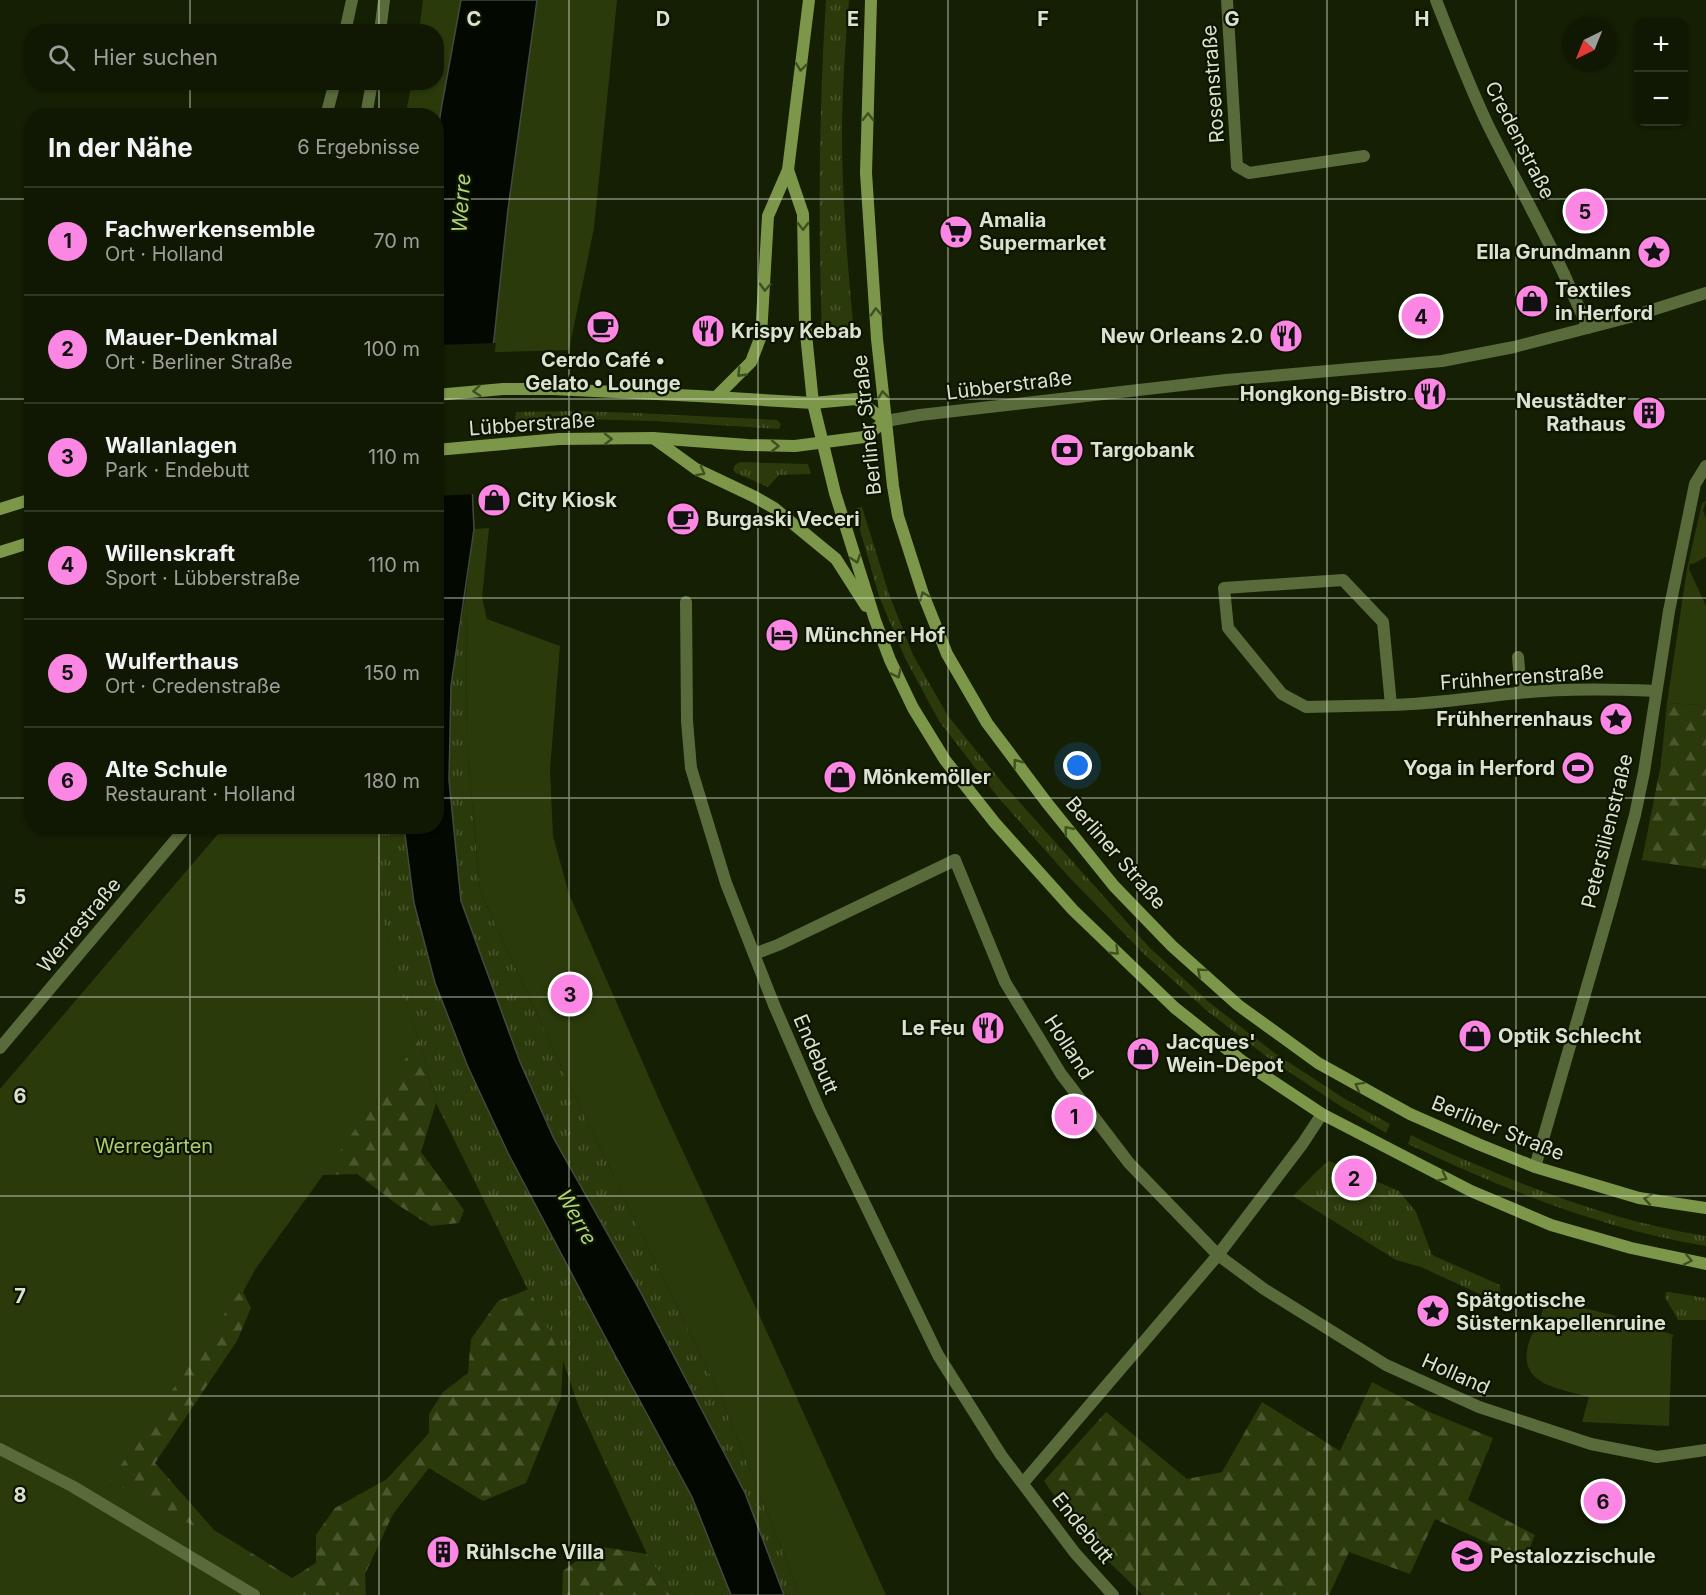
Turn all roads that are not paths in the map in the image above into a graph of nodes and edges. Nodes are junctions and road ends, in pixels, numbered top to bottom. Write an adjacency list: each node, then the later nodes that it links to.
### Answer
1 (352, 0): 7 (street)
2 (384, 0): 8 (street)
3 (809, 0): 14 (main road, Berliner Straße, one-way to 14)
4 (871, 0): 20 (main road, Berliner Straße, one-way to 4)
5 (1227, 0): 13 (street, Rosenstraße)
6 (1436, 0): 16 (street, Credenstraße)
7 (347, 24)
8 (381, 24)
9 (333, 90): 11 (street)
10 (371, 90): 12 (street)
11 (329, 108)
12 (367, 108)
13 (1364, 156)
14 (788, 170): 18 (main road, Berliner Straße, one-way to 18); 19 (main road, Berliner Straße, one-way to 19)
15 (1706, 293): 16 (street, Lübberstraße)
16 (1588, 328): 20 (street, Lübberstraße)
17 (444, 394): 18 (main road, Lübberstraße, one-way to 17)
18 (716, 397): 19 (main road, Lübberstraße)
19 (813, 403): 20 (main road, Lübberstraße); 22 (main road, Berliner Straße)
20 (886, 421): 22 (main road, Lübberstraße); 39 (main road, Berliner Straße, one-way to 20)
21 (653, 438): 22 (main road, Lübberstraße, one-way to 22); 23 (main road, Lübberstraße, one-way to 21); 30 (main road, one-way to 30)
22 (822, 442): 30 (main road, Berliner Straße, one-way to 30)
23 (444, 449)
24 (1706, 466): 32 (street, Petersilienstraße)
25 (24, 502): 26 (main road)
26 (0, 509)
27 (24, 544): 28 (main road)
28 (0, 552)
29 (686, 602): 36 (street, Endebutt)
30 (875, 620): 38 (main road, Berliner Straße, one-way to 38)
31 (1518, 657): 33 (street)
32 (1656, 691): 33 (street, Frühherrenstraße); 39 (street, Petersilienstraße)
33 (1521, 692): 34 (street, Frühherrenstraße)
34 (1391, 705): 34 (street, Frühherrenstraße)
35 (180, 834): 37 (street, Werrestraße)
36 (754, 954): 41 (street, Holland); 45 (street, Endebutt)
37 (0, 1048)
38 (1322, 1114): 41 (street); 42 (main road, Berliner Straße, one-way to 42)
39 (1535, 1167): 40 (main road, Berliner Straße, one-way to 39)
40 (1706, 1208)
41 (1218, 1255): 44 (street, Holland); 45 (street)
42 (1706, 1264)
43 (0, 1449): 46 (street)
44 (1706, 1450)
45 (1023, 1484): 47 (street, Endebutt)
46 (254, 1595)
47 (1113, 1595)

